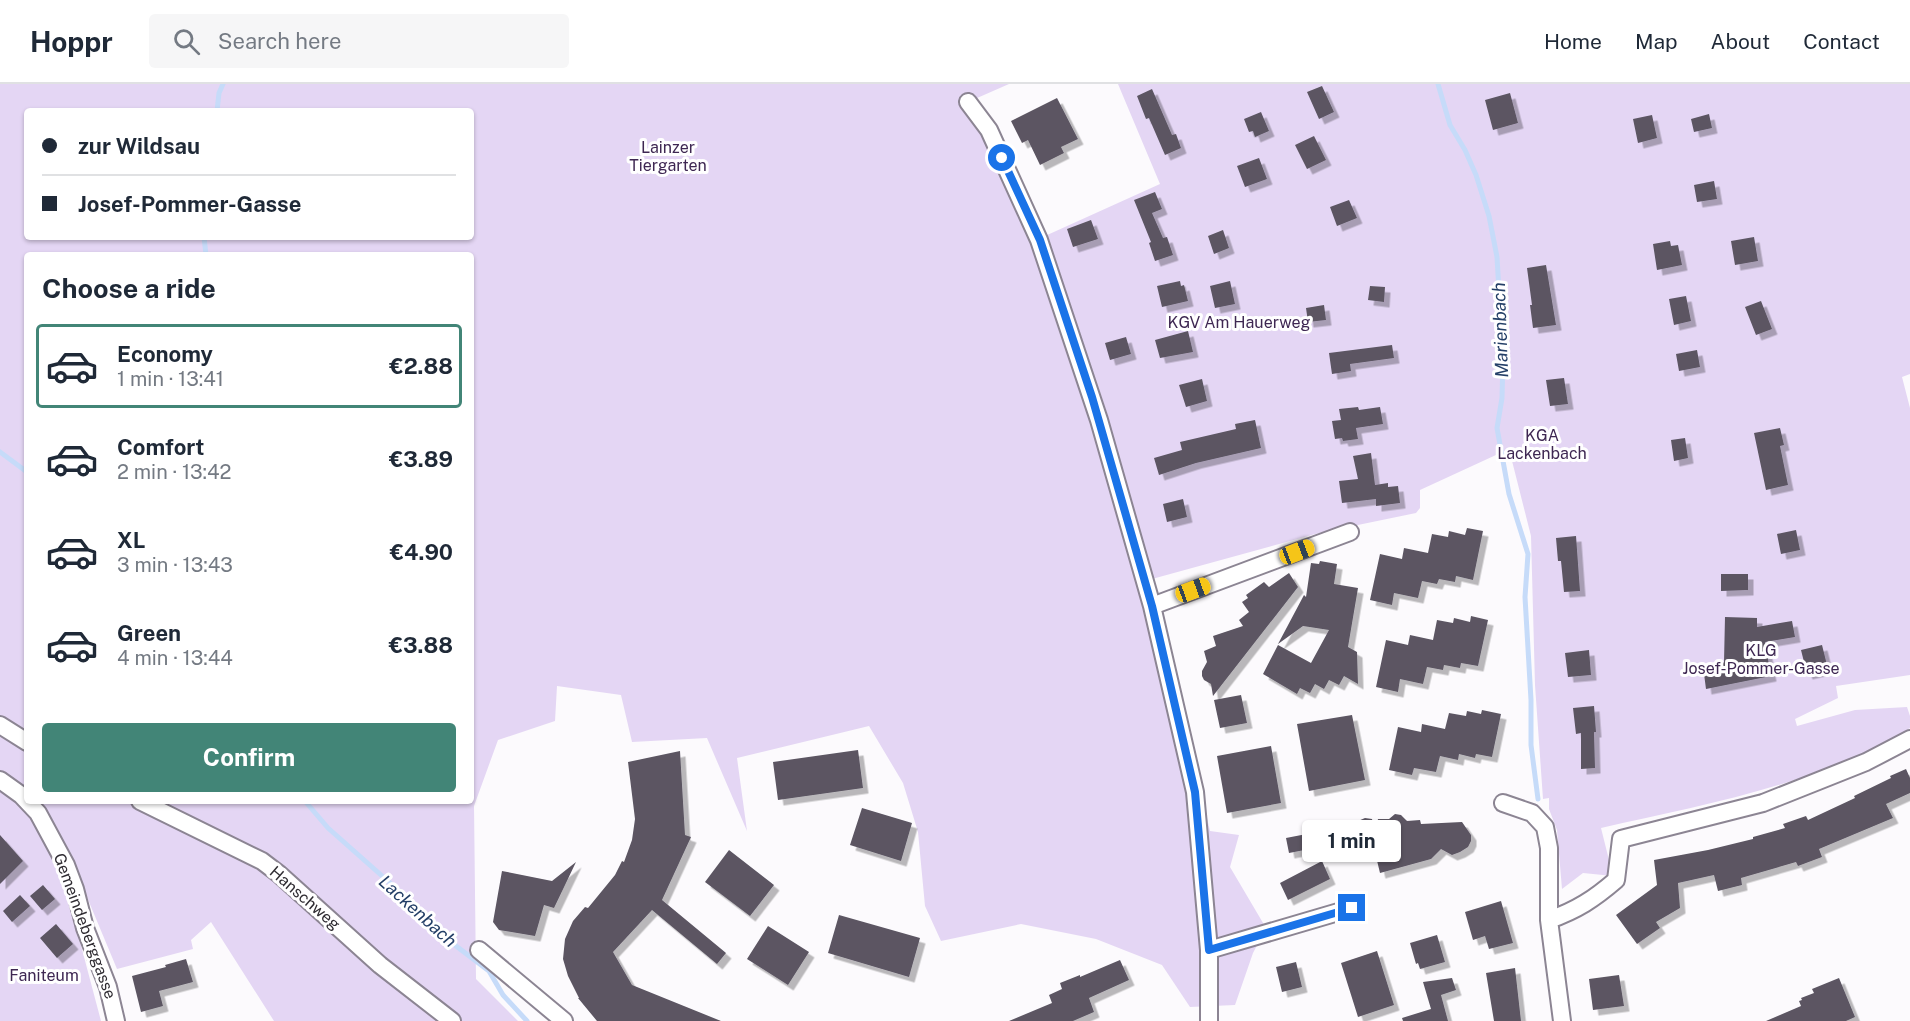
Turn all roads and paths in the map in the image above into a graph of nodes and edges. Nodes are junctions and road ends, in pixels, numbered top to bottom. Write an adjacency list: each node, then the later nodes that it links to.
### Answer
1 (968, 102): 3 (street)
2 (1350, 532): 3 (street)
3 (1152, 606): 15 (street)
4 (0, 724): 6 (street)
5 (1910, 739): 13 (street)
6 (24, 740)
7 (0, 780): 8 (street, Gemeindeberggasse)
8 (24, 798)
9 (1503, 803): 13 (street)
10 (30, 804): 16 (street, Gemeindeberggasse)
11 (146, 804): 17 (street, Hanschweg)
12 (1352, 908): 15 (street)
13 (1549, 920): 20 (street)
14 (478, 950): 18 (street)
15 (1209, 950): 19 (street)
16 (116, 1021)
17 (452, 1021)
18 (564, 1021)
19 (1209, 1021)
20 (1562, 1021)

